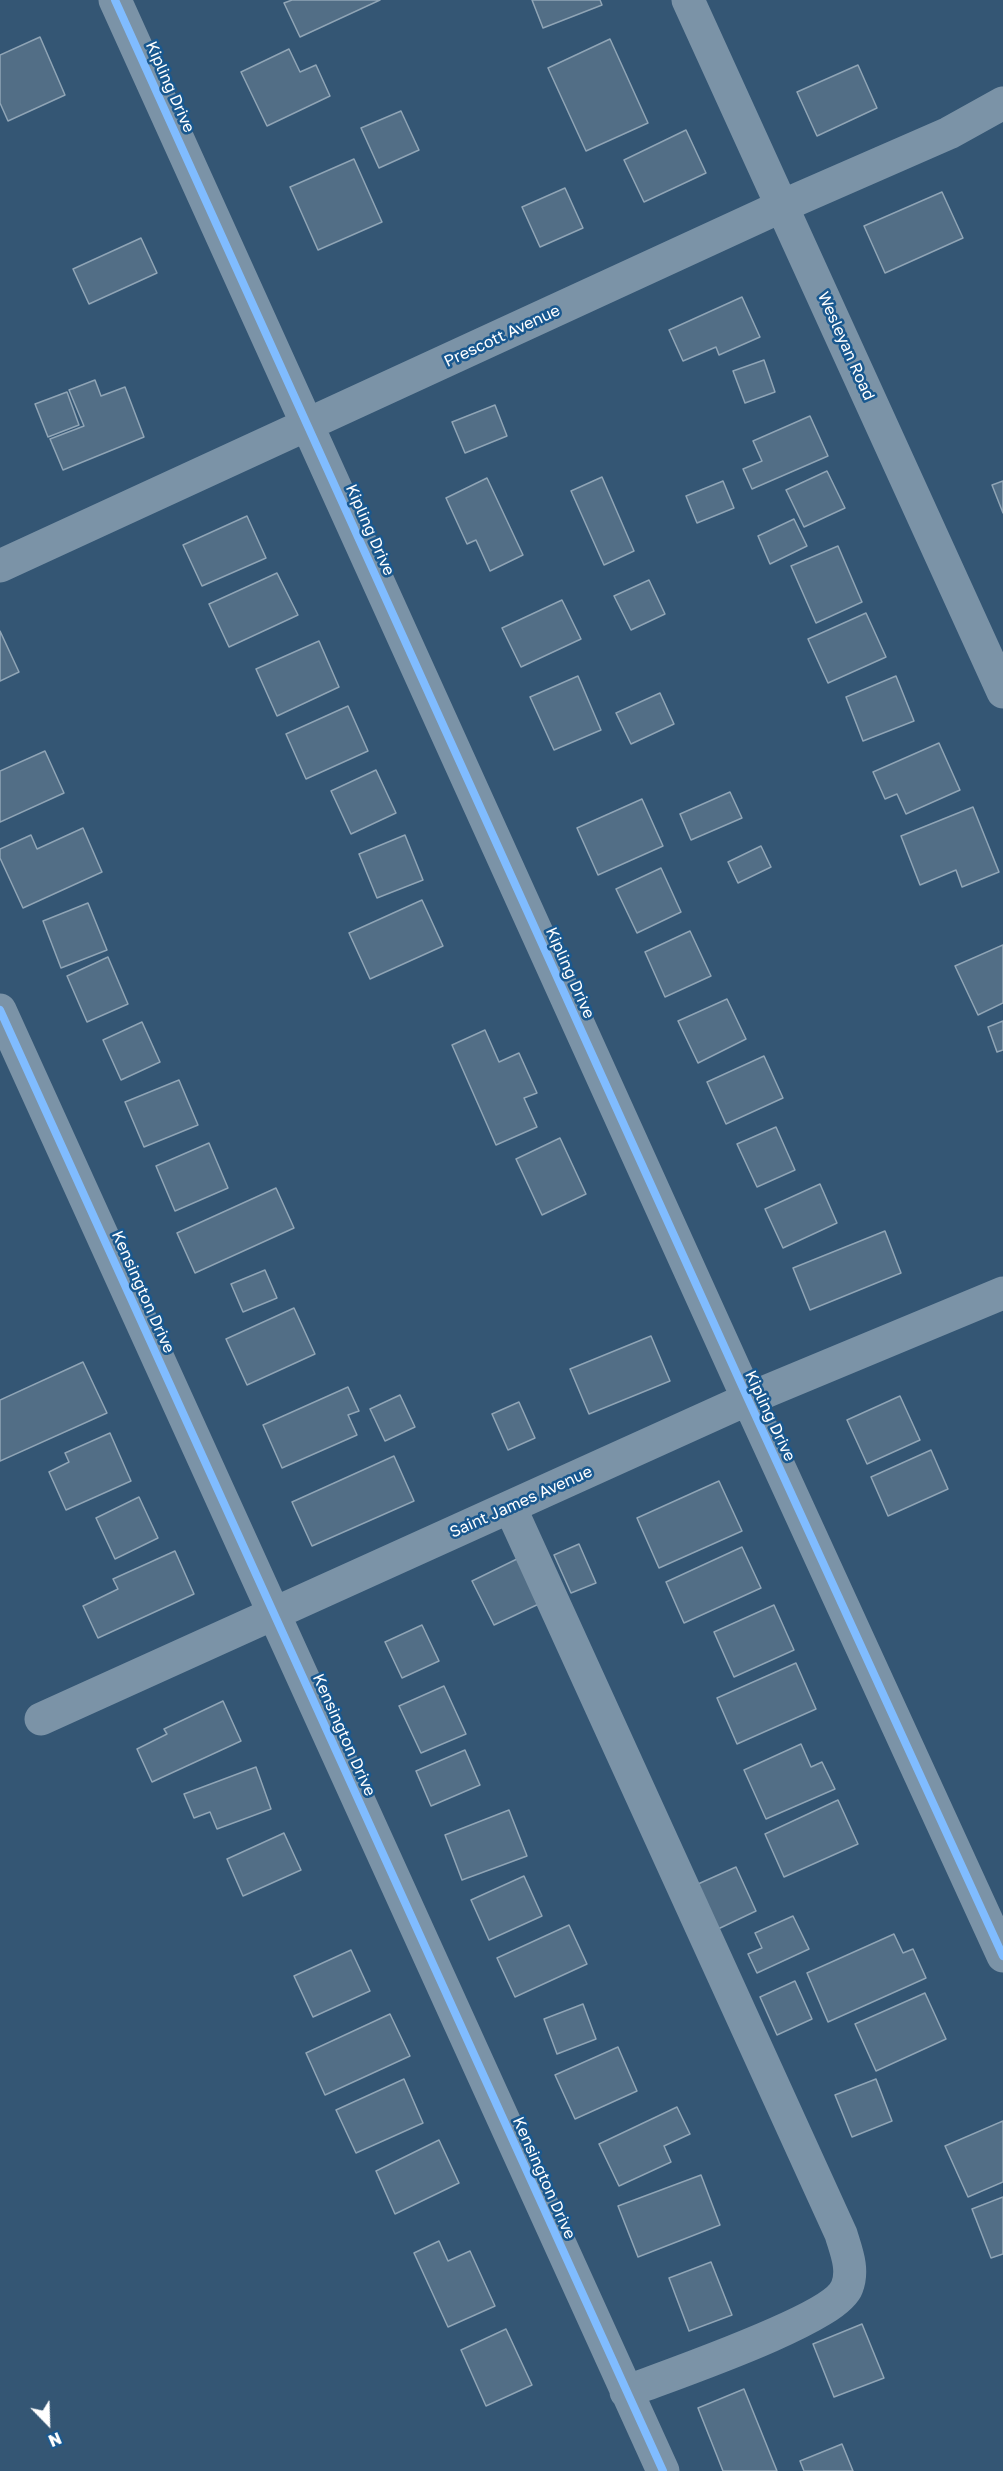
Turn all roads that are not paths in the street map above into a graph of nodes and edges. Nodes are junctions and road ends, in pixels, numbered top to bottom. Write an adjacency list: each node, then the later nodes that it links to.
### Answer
1 (115, 0): 5 (street, Kipling Drive)
2 (688, 0): 4 (street, Wesleyan Road)
3 (1003, 104): 4 (street, Prescott Avenue)
4 (782, 206): 5 (street, Prescott Avenue); 7 (street, Wesleyan Road)
5 (308, 426): 6 (street, Prescott Avenue); 10 (street, Kipling Drive)
6 (0, 567)
7 (1003, 692)
8 (0, 1010): 12 (street, Kensington Drive)
9 (1003, 1293): 10 (street, Saint James Avenue)
10 (748, 1399): 11 (street, Saint James Avenue); 14 (street, Kipling Drive)
11 (510, 1507): 12 (street, Saint James Avenue); 15 (street)
12 (275, 1615): 13 (street, Saint James Avenue); 15 (street, Kensington Drive)
13 (41, 1719)
14 (1003, 1956)
15 (626, 2392): 16 (street, Kensington Drive)
16 (663, 2471)

